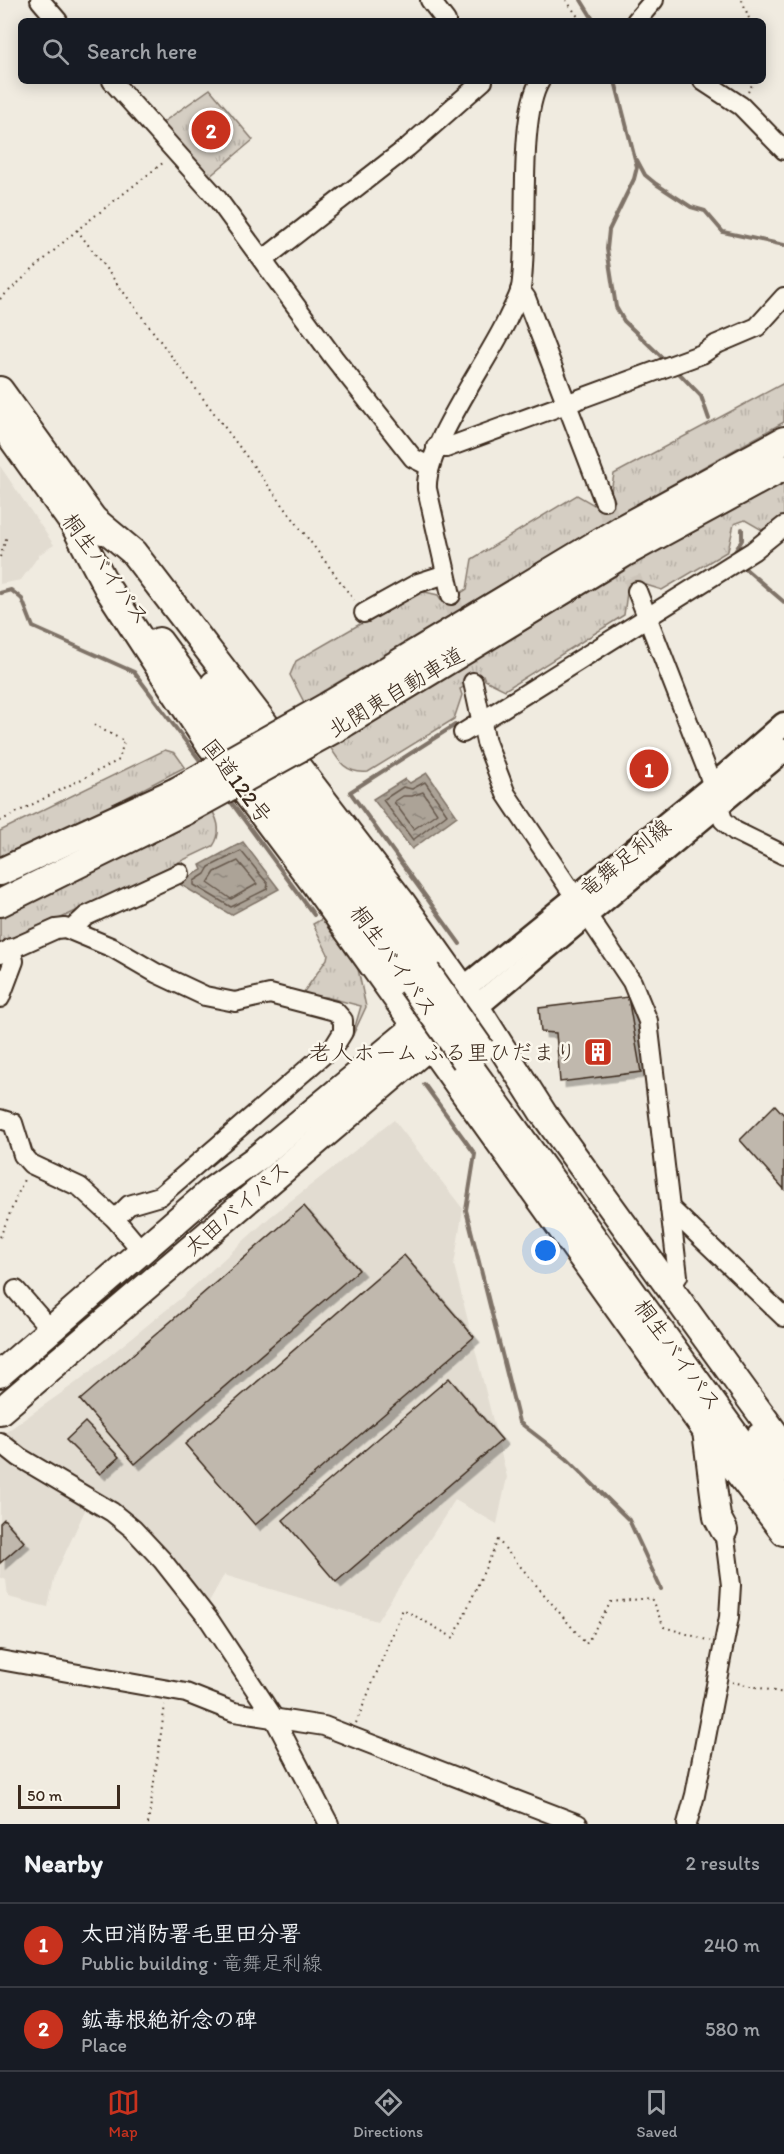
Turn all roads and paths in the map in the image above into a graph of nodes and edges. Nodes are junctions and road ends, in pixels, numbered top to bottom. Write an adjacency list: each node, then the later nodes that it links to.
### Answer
1 (40, 0): 6 (street)
2 (430, 0): 7 (street)
3 (566, 0): 8 (path)
4 (654, 0): 9 (street)
5 (742, 0): 10 (path)
6 (55, 18)
7 (444, 18)
8 (579, 18)
9 (639, 18)
10 (749, 18)
11 (115, 84): 16 (street)
12 (480, 84): 18 (street)
13 (539, 84): 19 (street)
14 (708, 84): 15 (street)
15 (784, 150)
16 (176, 153): 17 (path); 18 (street)
17 (77, 230): 21 (path); 37 (path)
18 (264, 259): 27 (street)
19 (520, 290): 23 (street); 26 (street)
20 (784, 297): 23 (street)
21 (0, 299)
22 (0, 390): 30 (highway, 桐生バイパス)
23 (568, 404): 26 (street); 29 (street)
24 (0, 422): 30 (highway, 桐生バイパス)
25 (784, 440): 40 (highway, 北関東自動車道)
26 (436, 447): 27 (street)
27 (429, 466): 34 (street)
28 (784, 467): 40 (highway, 北関東自動車道)
29 (604, 501)
30 (83, 521): 56 (highway, 桐生バイパス); 56 (highway, 国道122号); 58 (highway)
31 (784, 526): 38 (street)
32 (7, 536): 33 (path)
33 (0, 557)
34 (447, 574): 36 (street); 37 (street)
35 (637, 591): 38 (street)
36 (451, 594)
37 (364, 613)
38 (648, 617): 41 (street); 46 (street)
39 (473, 682): 41 (street)
40 (338, 714): 47 (highway, 北関東自動車道, bridge)
41 (481, 722): 44 (street); 53 (street)
42 (784, 724): 46 (main road, 竜舞足利線)
43 (94, 725): 48 (path)
44 (463, 733)
45 (784, 750): 46 (main road, 竜舞足利線)
46 (715, 797): 49 (street); 53 (main road, 竜舞足利線)
47 (180, 801): 50 (highway, 北関東自動車道); 52 (highway, 北関東自動車道)
48 (0, 821)
49 (784, 855)
50 (0, 872)
51 (180, 873): 54 (street)
52 (0, 903)
53 (581, 907): 58 (main road, 竜舞足利線); 64 (street)
54 (72, 930): 55 (street); 65 (street)
55 (6, 951): 57 (street)
56 (411, 984): 59 (highway, 国道122号); 60 (highway, 桐生バイパス, bridge); 63 (highway)
57 (0, 998)
58 (469, 998): 59 (highway, 太田バイパス); 68 (highway)
59 (423, 1035): 63 (highway, 太田バイパス); 73 (highway, 太田バイパス); 74 (highway, 国道122号)
60 (473, 1055): 77 (highway, 桐生バイパス); 78 (highway, 桐生バイパス)
61 (0, 1119): 62 (street)
62 (31, 1164): 65 (street); 66 (path)
63 (212, 1190): 67 (highway, 太田バイパス)
64 (670, 1208): 68 (street); 70 (street)
65 (115, 1220): 67 (street)
66 (0, 1237)
67 (141, 1250): 71 (highway, 太田バイパス)
68 (670, 1288): 76 (highway)
69 (16, 1290): 71 (street)
70 (784, 1317)
71 (51, 1330): 72 (highway, 太田バイパス)
72 (0, 1374)
73 (0, 1411)
74 (706, 1431): 78 (highway, 国道122号); 79 (highway)
75 (0, 1442): 86 (street)
76 (784, 1446)
77 (784, 1469)
78 (774, 1504): 79 (highway); 80 (highway)
79 (724, 1530): 81 (street)
80 (784, 1532)
81 (724, 1645): 83 (street); 87 (path)
82 (0, 1660): 84 (street)
83 (717, 1680): 85 (path); 91 (street)
84 (167, 1690): 86 (street); 88 (path)
85 (784, 1693)
86 (274, 1718): 87 (street); 89 (street)
87 (350, 1736): 90 (street)
88 (148, 1824)
89 (330, 1824)
90 (578, 1824)
91 (687, 1824)

